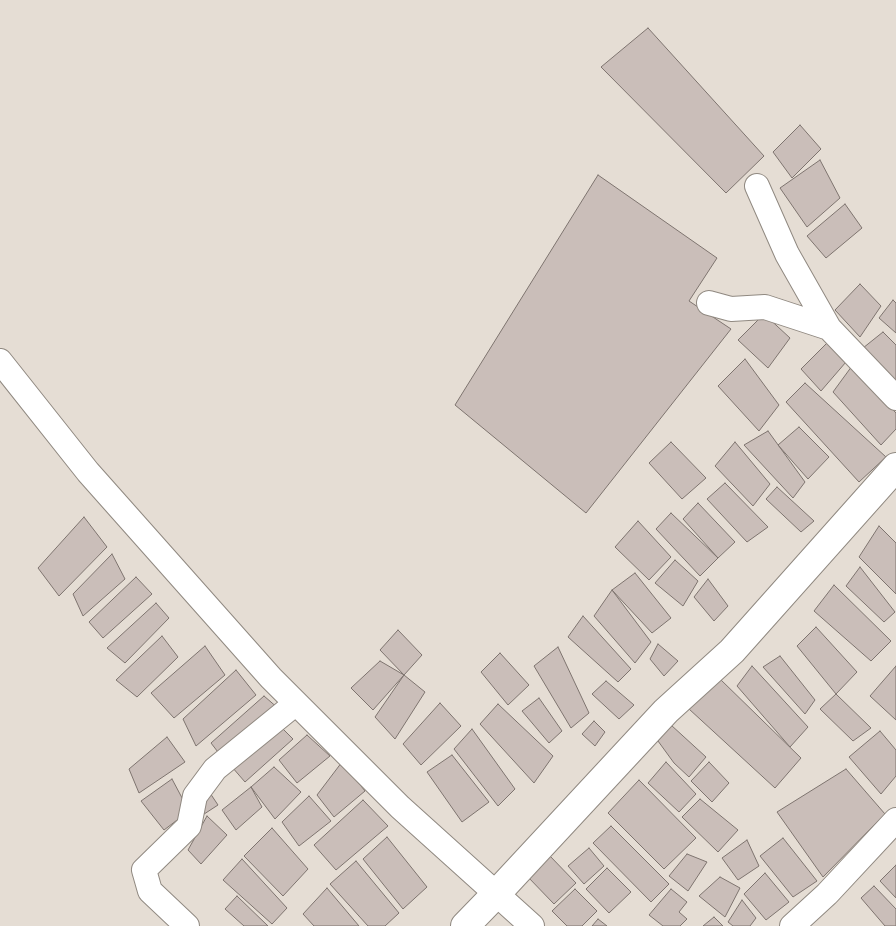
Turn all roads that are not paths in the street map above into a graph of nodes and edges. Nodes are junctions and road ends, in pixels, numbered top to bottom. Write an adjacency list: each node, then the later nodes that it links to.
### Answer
1 (757, 186): 3 (street)
2 (709, 303): 3 (street)
3 (829, 328): 5 (street)
4 (0, 361): 7 (street)
5 (896, 398)
6 (896, 467): 9 (street)
7 (295, 704): 9 (street); 10 (street)
8 (896, 820): 13 (street)
9 (497, 894): 11 (street); 12 (street)
10 (187, 926)
11 (465, 926)
12 (532, 926)
13 (792, 926)

